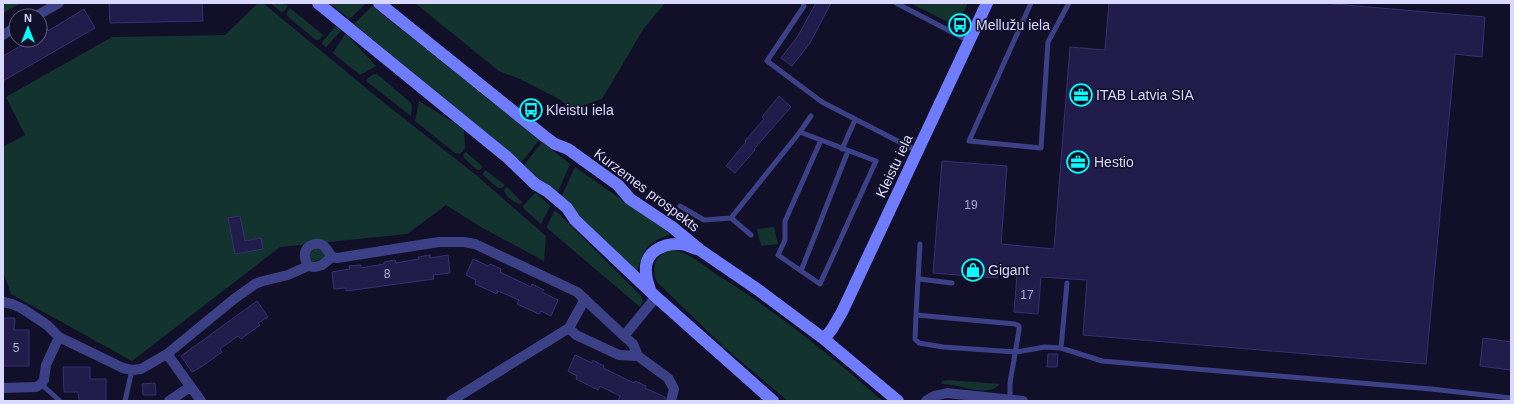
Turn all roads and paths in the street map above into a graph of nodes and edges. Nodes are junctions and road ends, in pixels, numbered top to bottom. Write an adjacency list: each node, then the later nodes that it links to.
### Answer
1 (59, 3): 9 (street)
2 (318, 3): 29 (main road)
3 (379, 3): 22 (main road, Kurzemes prospekts)
4 (803, 3): 12 (lane)
5 (896, 3): 10 (lane)
6 (987, 3): 10 (main road, Kleistu iela)
7 (1031, 3): 8 (lane)
8 (1069, 3)
9 (48, 9)
10 (969, 41): 17 (main road, Kleistu iela)
11 (811, 116): 13 (lane)
12 (855, 120): 15 (lane); 17 (lane)
13 (800, 132): 14 (lane); 19 (lane)
14 (821, 140): 15 (lane); 25 (lane)
15 (842, 148): 16 (lane)
16 (848, 151): 25 (lane); 25 (lane)
17 (917, 151): 36 (main road, Kleistu iela)
18 (680, 206): 19 (lane)
19 (731, 218): 20 (lane)
20 (751, 235)
21 (920, 244): 26 (lane)
22 (700, 250): 29 (main road); 36 (main road, Kurzemes prospekts)
23 (332, 257): 24 (street); 24 (street); 30 (street)
24 (308, 266): 39 (street)
25 (801, 270)
26 (919, 280): 27 (lane); 32 (lane)
27 (952, 283)
28 (1067, 283): 37 (lane)
29 (653, 294): 34 (street); 43 (main road)
30 (585, 299): 33 (street); 34 (street)
31 (3, 302): 35 (street)
32 (916, 315): 38 (lane); 38 (lane)
33 (569, 328): 40 (street); 52 (street)
34 (624, 336): 40 (street)
35 (59, 337): 41 (street); 42 (street)
36 (824, 339): 56 (main road, Kurzemes prospekts)
37 (1061, 348): 38 (lane); 46 (lane)
38 (1016, 352): 47 (lane)
39 (167, 354): 41 (street); 44 (street)
40 (638, 356): 53 (street)
41 (132, 370): 49 (lane)
42 (41, 384): 45 (street); 48 (lane)
43 (755, 386): 54 (main road); 55 (main road)
44 (190, 387): 50 (street); 51 (street)
45 (3, 388)
46 (1511, 398)
47 (1010, 400): 57 (street); 58 (street)
48 (60, 401)
49 (125, 401)
50 (169, 401)
51 (201, 401)
52 (451, 401)
53 (671, 401)
54 (761, 401)
55 (772, 401)
56 (898, 401)
57 (926, 401)
58 (1023, 401)

